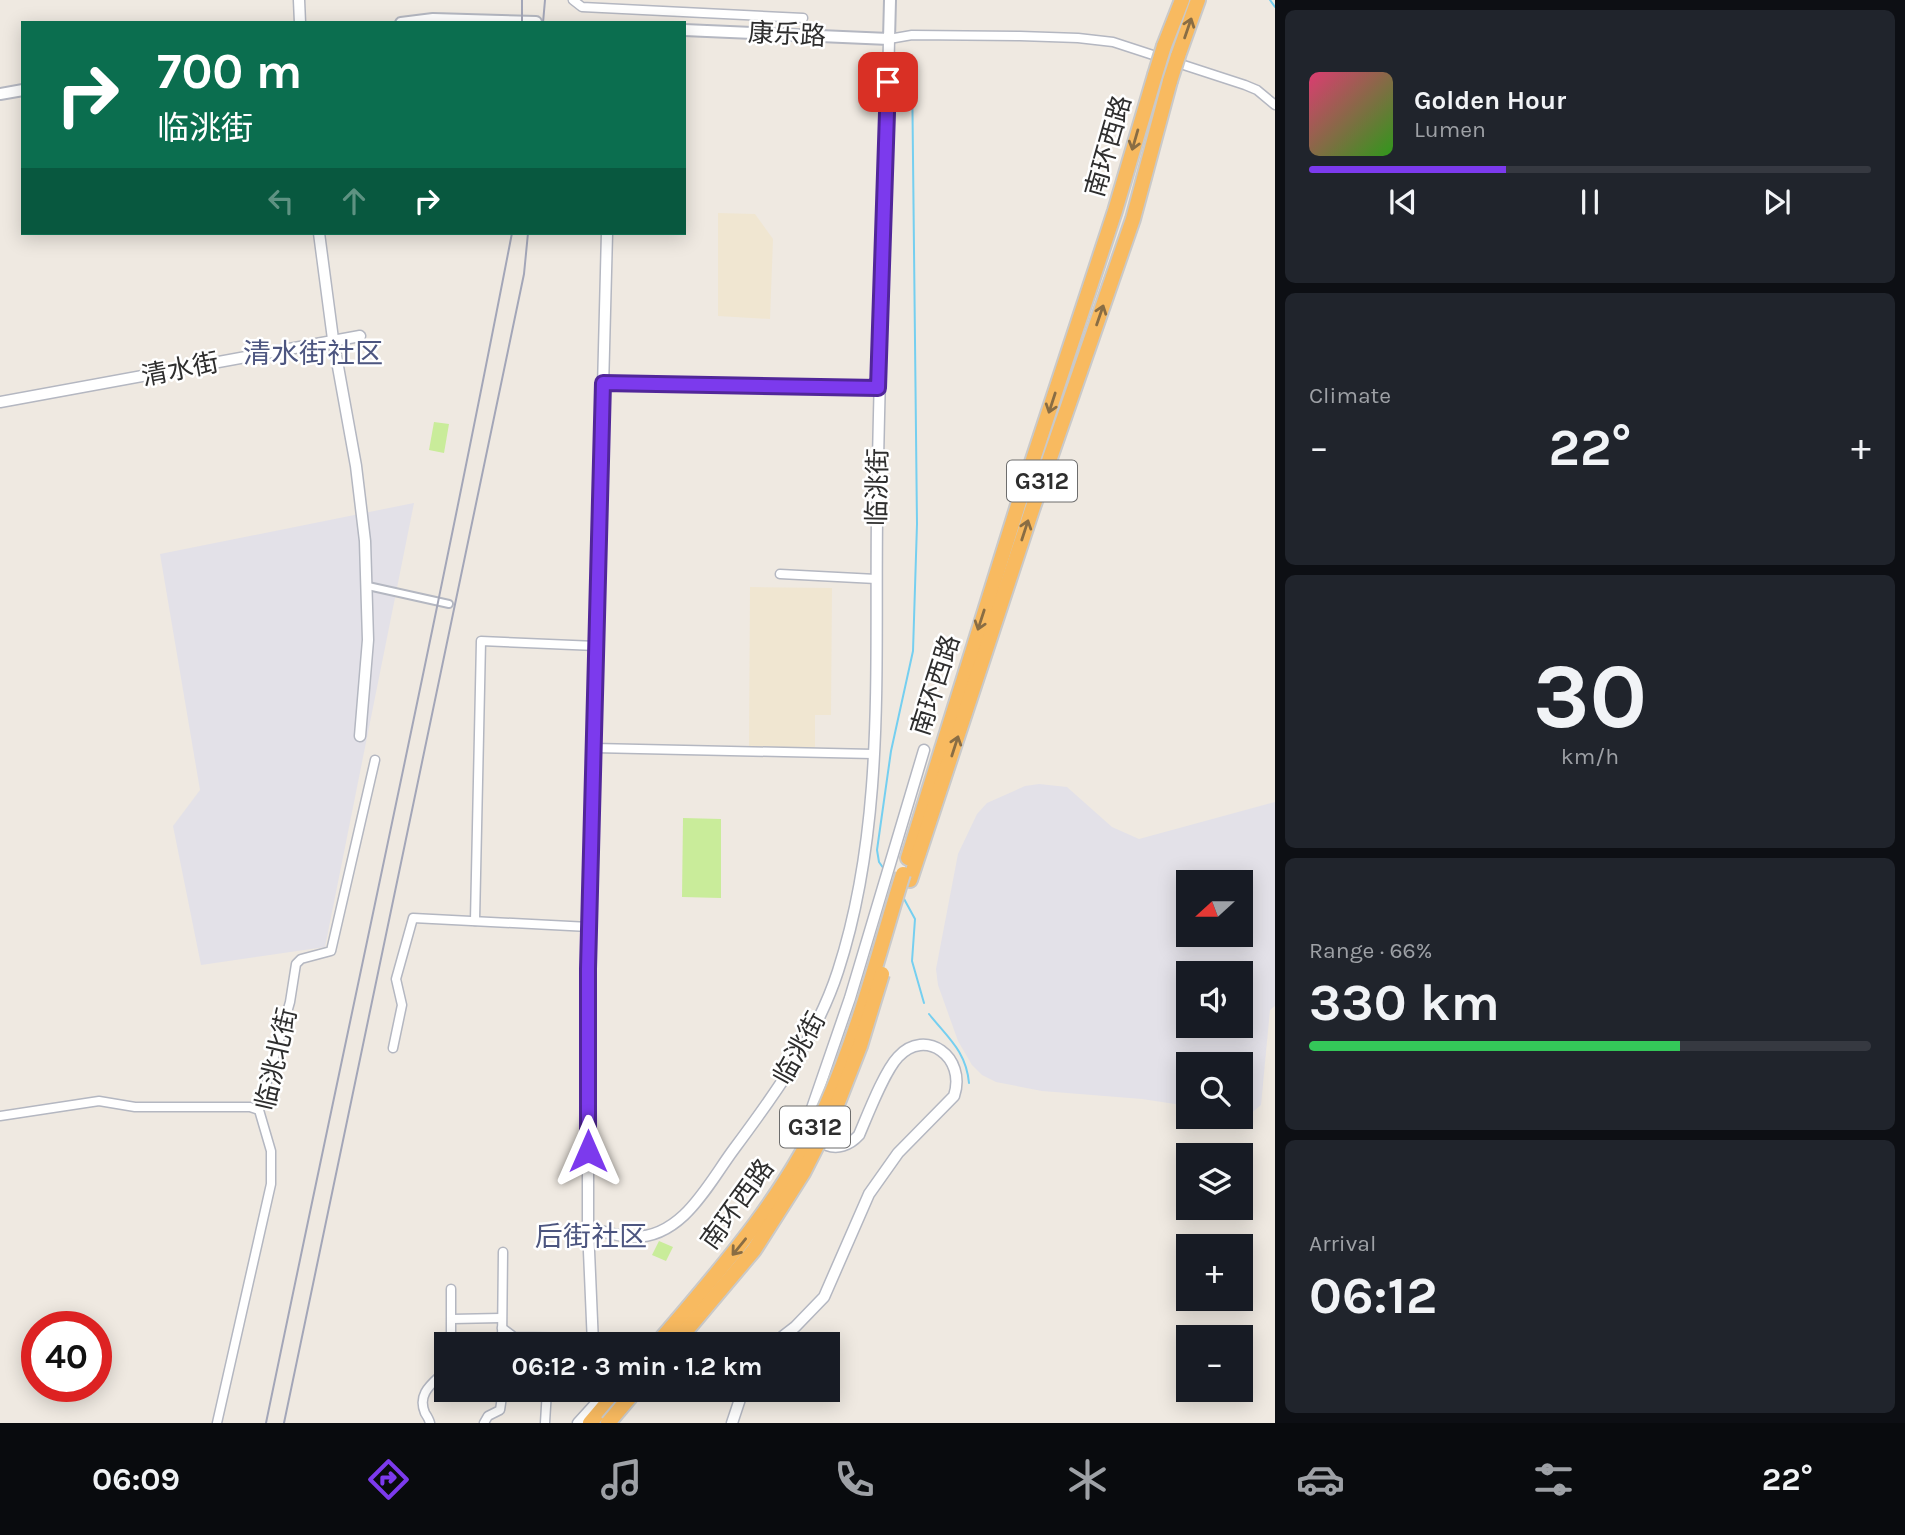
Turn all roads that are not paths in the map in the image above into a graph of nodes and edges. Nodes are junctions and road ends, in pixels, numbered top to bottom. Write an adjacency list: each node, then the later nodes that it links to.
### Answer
1 (299, 0): 7 (street)
2 (573, 0): 6 (street)
3 (890, 0): 11 (main road)
4 (1182, 0): 32 (highway, 南环西路 / G312, one-way to 32, bridge)
5 (1198, 0): 32 (highway, 南环西路 / G312, one-way to 5, bridge)
6 (803, 18)
7 (300, 21)
8 (417, 21): 9 (main road)
9 (502, 21)
10 (686, 30): 11 (main road, 康乐路)
11 (889, 39): 14 (street); 20 (street, 临洮街)
12 (21, 90): 13 (main road)
13 (0, 94)
14 (1275, 105)
15 (319, 235): 18 (street)
16 (607, 235): 19 (street)
17 (360, 336): 18 (street, 清水街)
18 (333, 340): 21 (street, 清水街); 24 (street)
19 (603, 383): 20 (street); 26 (street)
20 (878, 388): 23 (street, 临洮街)
21 (0, 401)
22 (780, 574): 23 (street)
23 (876, 579): 30 (street, 临洮街)
24 (368, 586): 25 (street); 27 (street)
25 (449, 604)
26 (596, 646): 28 (street); 33 (street)
27 (360, 736)
28 (594, 748): 30 (street); 34 (street)
29 (924, 750): 50 (street)
30 (873, 754): 38 (street, 临洮街)
31 (374, 760): 36 (street, 临洮北街)
32 (906, 877): 48 (highway, 南环西路 / G312, one-way to 48, bridge); 49 (highway, 南环西路 / G312, bridge)
33 (475, 921): 34 (street); 35 (street)
34 (589, 927): 38 (street)
35 (393, 1048)
36 (259, 1110): 37 (street); 60 (street, 临洮北街)
37 (0, 1115)
38 (588, 1228): 47 (street)
39 (503, 1252): 41 (street)
40 (451, 1289): 42 (street)
41 (501, 1318): 42 (street); 43 (street)
42 (452, 1319): 44 (street)
43 (502, 1328): 45 (street); 46 (street)
44 (451, 1332)
45 (502, 1332)
46 (507, 1332)
47 (592, 1332)
48 (667, 1332)
49 (685, 1332)
50 (789, 1332)
51 (434, 1379): 61 (street)
52 (501, 1402): 62 (street)
53 (546, 1402): 63 (street)
54 (597, 1402): 64 (street)
55 (608, 1402): 65 (highway)
56 (626, 1402): 66 (highway, bridge)
57 (633, 1402): 59 (street)
58 (739, 1402): 67 (street)
59 (637, 1405)
60 (217, 1423)
61 (430, 1423)
62 (484, 1423)
63 (545, 1423)
64 (578, 1423)
65 (590, 1423)
66 (608, 1423)
67 (732, 1423)

